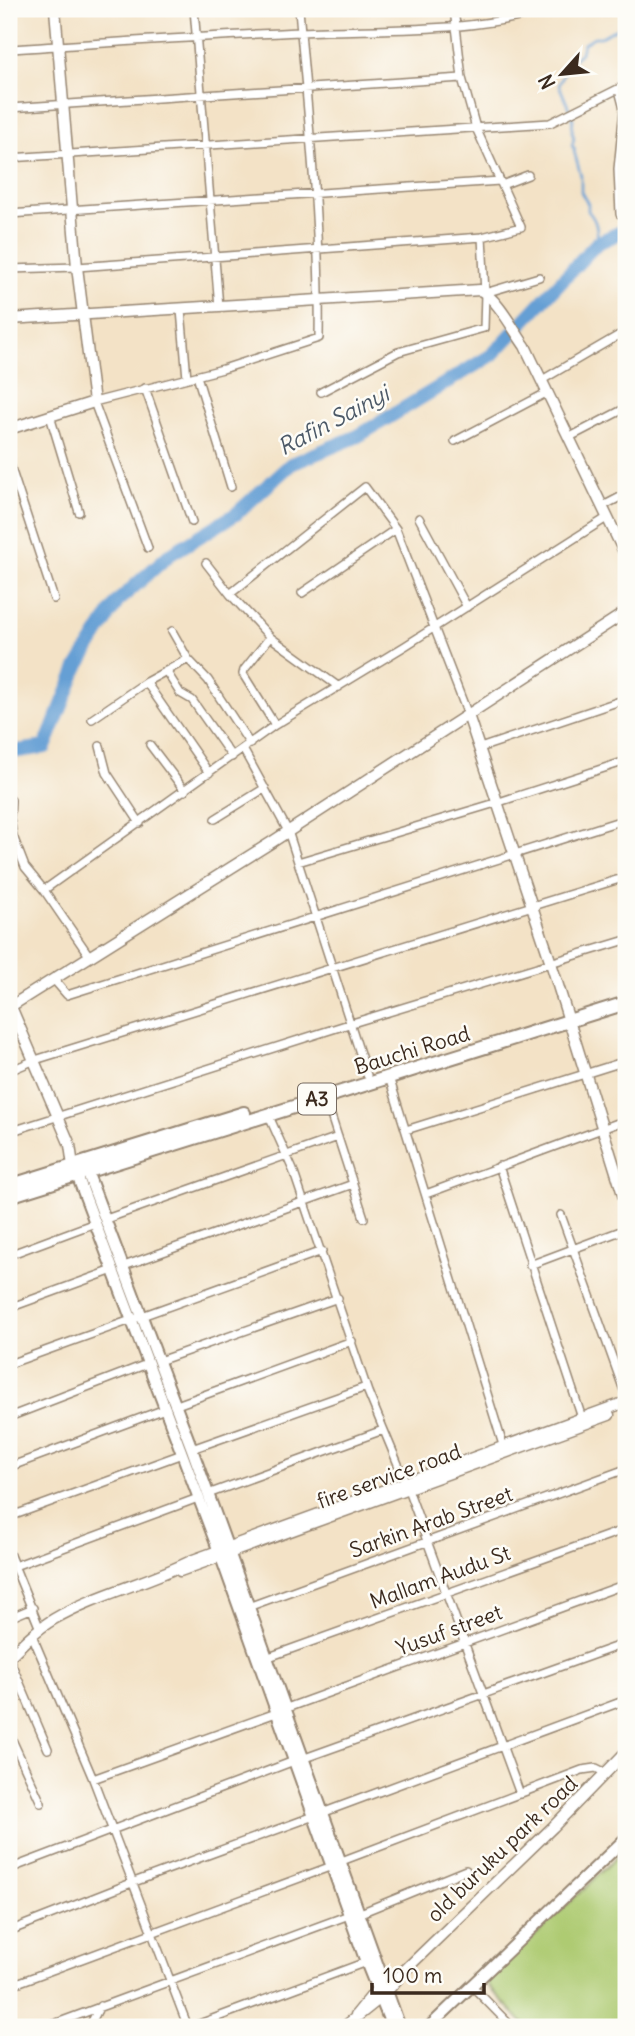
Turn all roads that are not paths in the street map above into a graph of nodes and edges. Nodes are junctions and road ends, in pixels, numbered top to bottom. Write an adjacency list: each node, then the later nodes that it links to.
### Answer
1 (55, 9): 9 (street)
2 (194, 9): 8 (street)
3 (299, 9): 7 (street)
4 (454, 9): 6 (street)
5 (549, 9): 6 (street)
6 (456, 26): 7 (street); 11 (street)
7 (301, 32): 8 (street); 13 (street)
8 (196, 38): 9 (street); 14 (street)
9 (59, 46): 10 (street); 15 (street)
10 (9, 49)
11 (462, 78): 13 (street); 17 (street)
12 (623, 87): 17 (street); 28 (street)
13 (305, 89): 14 (street); 18 (street)
14 (200, 96): 15 (street); 19 (street)
15 (64, 105): 16 (street); 20 (street)
16 (9, 108)
17 (476, 128): 18 (street); 23 (street)
18 (309, 139): 19 (street); 24 (street)
19 (205, 146): 20 (street); 25 (street)
20 (68, 154): 21 (street); 26 (street)
21 (9, 159)
22 (528, 175): 23 (street)
23 (501, 183): 24 (street); 29 (street)
24 (314, 193): 25 (street); 30 (street)
25 (210, 200): 26 (street); 31 (street)
26 (73, 209): 27 (street); 32 (street)
27 (9, 214)
28 (620, 214)
29 (482, 237): 30 (street); 35 (street)
30 (317, 248): 31 (street); 36 (street)
31 (215, 257): 32 (street); 37 (street)
32 (77, 267): 33 (street); 39 (street)
33 (9, 269)
34 (539, 277): 35 (street)
35 (485, 293): 36 (street); 44 (street); 47 (street)
36 (320, 301): 37 (street); 42 (street)
37 (219, 307): 38 (street)
38 (181, 310): 39 (street); 43 (street)
39 (85, 315): 40 (street); 48 (street)
40 (9, 319)
41 (626, 331): 44 (street)
42 (197, 376): 43 (street); 55 (street)
43 (187, 378): 45 (street)
44 (541, 380): 46 (street)
45 (145, 388): 48 (street); 61 (street)
46 (548, 391): 52 (street); 53 (street)
47 (321, 392)
48 (94, 402): 50 (street); 63 (street)
49 (626, 408): 52 (street)
50 (50, 416): 51 (street); 58 (street)
51 (9, 429)
52 (570, 437): 57 (street)
53 (455, 442)
54 (9, 462): 68 (street)
55 (230, 487)
56 (626, 494): 57 (street)
57 (603, 506): 59 (street)
58 (79, 512)
59 (608, 517): 64 (street); 69 (street)
60 (419, 518): 69 (street)
61 (192, 522)
62 (396, 529): 66 (street); 67 (street); 71 (street)
63 (148, 548)
64 (626, 556)
65 (206, 563): 67 (street)
66 (302, 593)
67 (230, 594): 73 (street)
68 (54, 599)
69 (467, 607): 71 (street)
70 (626, 612): 79 (street)
71 (436, 628): 77 (street); 79 (street)
72 (173, 631): 74 (street)
73 (270, 637): 77 (street); 81 (street)
74 (188, 659): 75 (street); 83 (street)
75 (166, 671): 76 (street); 86 (street)
76 (146, 682): 80 (street); 88 (street)
77 (339, 687): 81 (street)
78 (626, 699): 85 (street)
79 (468, 715): 85 (street); 96 (street)
80 (92, 719)
81 (275, 726): 83 (street)
82 (150, 745): 90 (street)
83 (246, 746): 86 (street); 89 (street)
84 (100, 747): 95 (street)
85 (480, 748): 92 (street)
86 (232, 757): 88 (street)
87 (626, 761): 92 (street)
88 (209, 773): 90 (street)
89 (264, 788): 93 (street); 96 (street)
90 (185, 792): 95 (street)
91 (11, 800): 100 (street)
92 (499, 802): 97 (street); 98 (street)
93 (215, 819)
94 (626, 819): 97 (street)
95 (140, 823): 100 (street)
96 (288, 831): 98 (street); 104 (street)
97 (515, 854): 101 (street); 102 (street)
98 (298, 862): 102 (street)
99 (626, 877): 101 (street)
100 (44, 890): 104 (street)
101 (531, 906): 105 (street); 106 (street)
102 (316, 916): 106 (street); 107 (street)
103 (626, 940): 105 (street)
104 (90, 957): 107 (street)
105 (551, 963): 111 (street); 112 (street)
106 (334, 969): 112 (street); 113 (street)
107 (54, 980): 109 (street)
108 (626, 997): 111 (highway, Bauchi Road / A3)
109 (10, 1003): 113 (street)
110 (626, 1003): 111 (highway, Bauchi Road / A3)
111 (568, 1018): 116 (street); 117 (highway, Bauchi Road / A3); 118 (highway, Bauchi Road / A3)
112 (349, 1024): 117 (street); 121 (street)
113 (35, 1060): 115 (street); 121 (street)
114 (626, 1061): 116 (street)
115 (9, 1071)
116 (584, 1073): 123 (street); 124 (street)
117 (368, 1075): 128 (highway, Bauchi Road / A3)
118 (389, 1077): 119 (highway, Bauchi Road / A3); 124 (street)
119 (325, 1097): 120 (highway, Bauchi Road / A3); 126 (street)
120 (268, 1114): 127 (street); 128 (highway, Bauchi Road / A3)
121 (58, 1116): 125 (street); 128 (street)
122 (626, 1120): 123 (street)
123 (601, 1129): 129 (street); 130 (street)
124 (406, 1130): 133 (street)
125 (9, 1132)
126 (338, 1137): 127 (street); 131 (street)
127 (287, 1155): 135 (street); 139 (street)
128 (79, 1165): 132 (highway, Bauchi Road / A3); 134 (highway, Bauchi Road / A3); 139 (main road)
129 (499, 1167): 133 (street); 144 (street)
130 (622, 1177): 136 (street)
131 (353, 1184): 135 (street); 138 (street)
132 (9, 1186)
133 (426, 1194): 160 (street)
134 (9, 1196)
135 (305, 1202): 142 (street); 145 (street)
136 (626, 1204)
137 (562, 1215): 141 (street)
138 (364, 1218)
139 (100, 1221): 143 (street); 145 (main road)
140 (626, 1229): 141 (street)
141 (573, 1248): 144 (street); 153 (street)
142 (321, 1251): 146 (street); 148 (street)
143 (9, 1255)
144 (530, 1265): 158 (street)
145 (119, 1268): 147 (street); 148 (main road)
146 (338, 1298): 149 (street); 150 (street)
147 (9, 1308)
148 (136, 1317): 150 (main road); 151 (street)
149 (352, 1341): 152 (street); 155 (street)
150 (153, 1363): 155 (main road); 157 (street)
151 (9, 1364)
152 (366, 1387): 159 (street); 161 (street)
153 (626, 1396)
154 (626, 1402): 158 (street)
155 (170, 1408): 161 (main road); 162 (street)
156 (626, 1409): 164 (street, fire service road)
157 (9, 1417)
158 (582, 1418): 160 (street)
159 (383, 1430): 164 (street); 165 (street)
160 (503, 1445): 164 (street)
161 (187, 1451): 165 (main road); 166 (street)
162 (9, 1467)
163 (626, 1469): 168 (street, Sarkin Arab Street)
164 (406, 1485): 168 (street); 169 (street, fire service road)
165 (203, 1496): 169 (main road); 171 (street)
166 (9, 1517)
167 (626, 1529): 173 (street, Mallam Audu St)
168 (427, 1542): 173 (street); 174 (street, Sarkin Arab Street)
169 (224, 1552): 174 (main road); 177 (street, fire service road); 184 (main road)
170 (9, 1553): 171 (street)
171 (12, 1568): 175 (street)
172 (626, 1584): 178 (street, Yusuf street)
173 (446, 1594): 178 (street); 181 (street, Mallam Audu St)
174 (248, 1606): 181 (main road)
175 (33, 1608): 176 (street); 177 (street)
176 (9, 1618)
177 (36, 1632): 180 (street, fire service road); 191 (street)
178 (465, 1643): 182 (street); 184 (street, Yusuf street)
179 (626, 1643): 182 (street)
180 (9, 1658): 187 (street)
181 (266, 1658): 184 (main road)
182 (484, 1694): 186 (street); 189 (street)
183 (626, 1700): 186 (street)
184 (280, 1711): 189 (main road); 191 (street, Yusuf street)
185 (9, 1733): 193 (street)
186 (502, 1745): 192 (street); 194 (street)
187 (48, 1749)
188 (626, 1752): 190 (street, old buruku park road)
189 (298, 1760): 194 (main road); 195 (street)
190 (606, 1773): 192 (street); 208 (street, old buruku park road)
191 (93, 1779): 195 (street)
192 (520, 1794): 197 (street)
193 (41, 1803)
194 (318, 1814): 197 (main road); 200 (street)
195 (112, 1830): 198 (street); 200 (street)
196 (626, 1838): 206 (main road)
197 (335, 1864): 201 (main road); 203 (street)
198 (9, 1869)
199 (466, 1870): 201 (street)
200 (134, 1882): 202 (street); 203 (street)
201 (353, 1914): 204 (main road); 205 (street); 208 (main road)
202 (9, 1931)
203 (153, 1931): 205 (street); 207 (street)
204 (366, 1962): 208 (main road); 213 (street)
205 (171, 1981): 209 (street); 213 (street)
206 (471, 1985): 216 (main road); 217 (street)
207 (9, 1986)
208 (382, 1990): 210 (street, old buruku park road); 214 (main road); 215 (main road)
209 (100, 2006): 211 (street); 212 (street)
210 (348, 2024)
211 (46, 2027)
212 (89, 2027)
213 (189, 2027)
214 (393, 2027)
215 (400, 2027)
216 (429, 2027)
217 (512, 2027)

